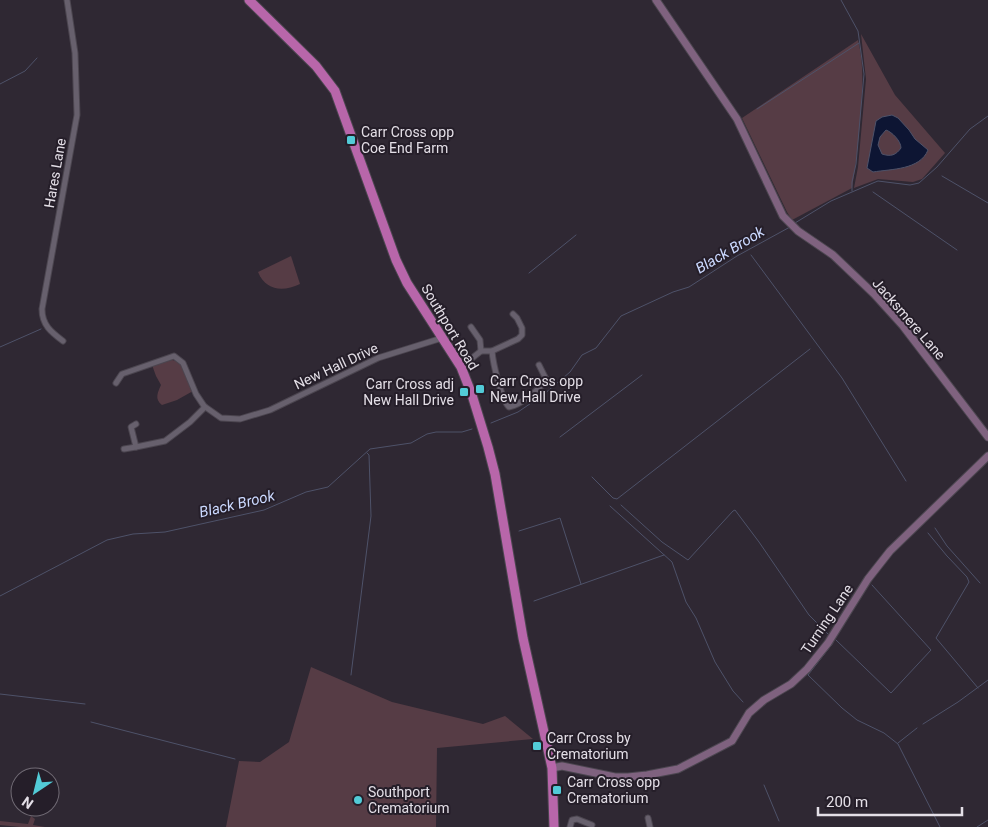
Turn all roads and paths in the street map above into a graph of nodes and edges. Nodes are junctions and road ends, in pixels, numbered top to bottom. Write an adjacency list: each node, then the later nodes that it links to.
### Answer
1 (67, 0): 7 (street, Hares Lane)
2 (249, 0): 6 (highway, Southport Road)
3 (656, 0): 15 (street, Jacksmere Lane)
4 (513, 314): 9 (street)
5 (471, 327): 8 (street)
6 (442, 338): 11 (highway, Southport Road); 13 (street, New Hall Drive)
7 (63, 341)
8 (481, 351): 9 (street); 11 (street)
9 (492, 351): 10 (street)
10 (538, 365)
11 (461, 366): 19 (highway, Southport Road)
12 (116, 383): 13 (street)
13 (204, 406): 16 (street)
14 (136, 424): 16 (street)
15 (988, 437)
16 (136, 446): 17 (street)
17 (124, 449)
18 (988, 456): 19 (street, Turning Lane)
19 (552, 768): 22 (highway, Southport Road)
20 (648, 818): 24 (street)
21 (592, 825): 23 (street)
22 (554, 827)
23 (570, 827)
24 (650, 827)

